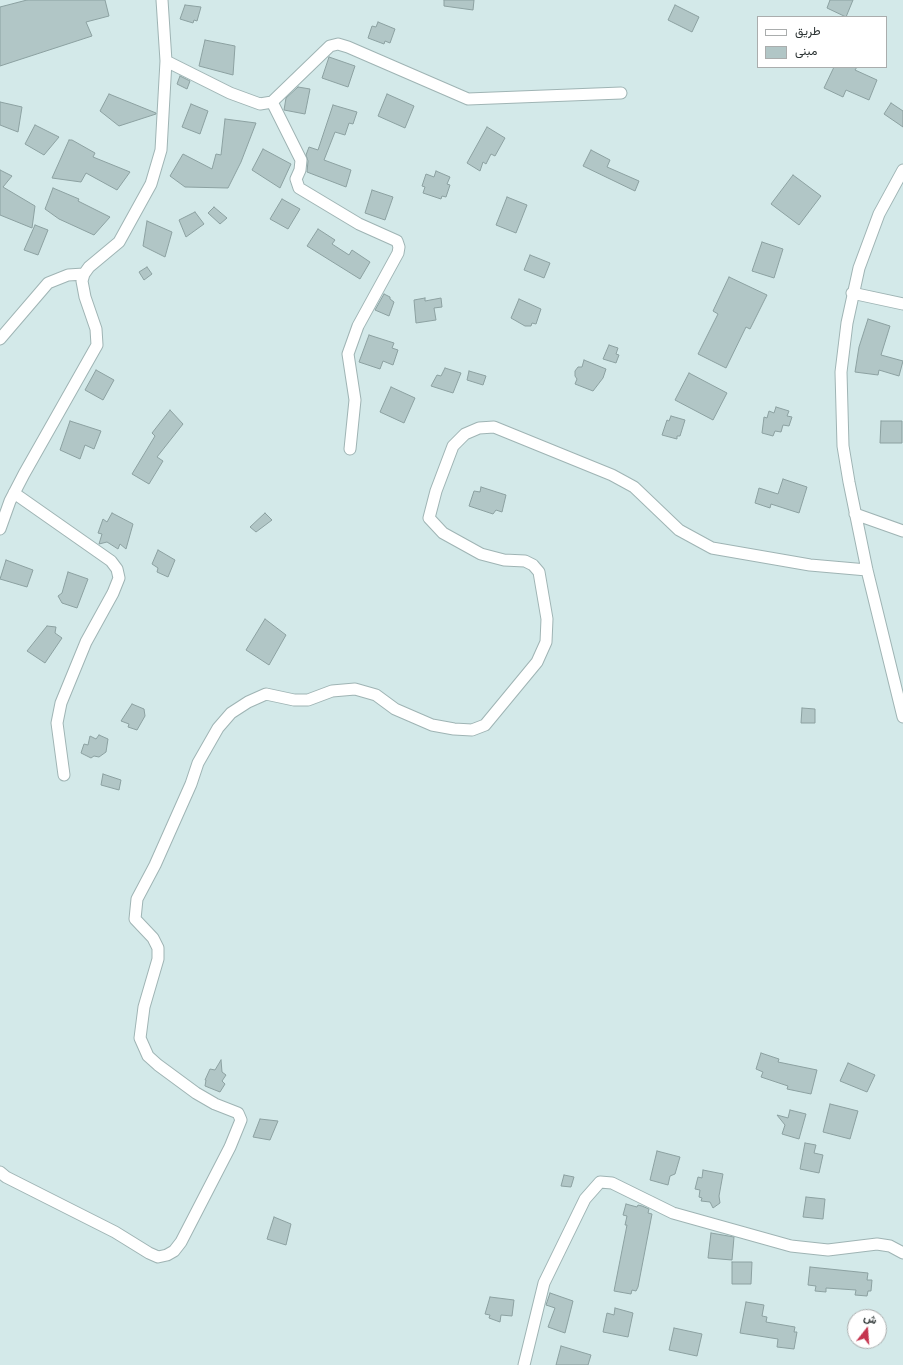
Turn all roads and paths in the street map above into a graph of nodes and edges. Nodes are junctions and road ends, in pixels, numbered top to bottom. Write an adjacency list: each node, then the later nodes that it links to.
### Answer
1 (162, 0): 2 (street)
2 (166, 61): 4 (street); 6 (street)
3 (621, 93): 4 (street)
4 (272, 102): 10 (street)
5 (903, 170): 7 (street)
6 (84, 274): 9 (street); 11 (street)
7 (852, 293): 8 (street); 12 (street)
8 (903, 304)
9 (0, 340)
10 (350, 449)
11 (14, 493): 13 (street); 17 (street)
12 (855, 514): 14 (street); 15 (street)
13 (0, 529)
14 (903, 531)
15 (867, 570): 16 (street); 18 (street)
16 (903, 717)
17 (64, 775)
18 (0, 1172)
19 (903, 1253): 20 (street)
20 (524, 1365)

